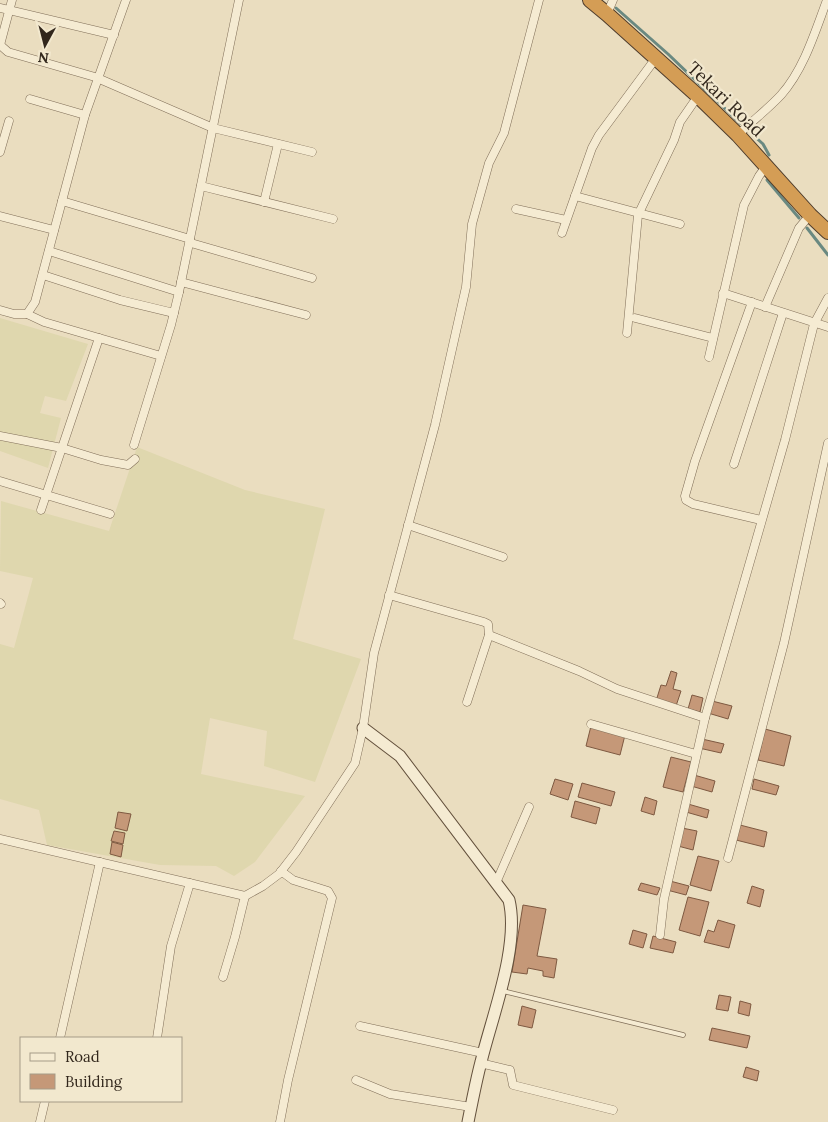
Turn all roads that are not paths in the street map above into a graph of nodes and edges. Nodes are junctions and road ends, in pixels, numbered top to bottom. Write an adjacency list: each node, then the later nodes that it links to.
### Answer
1 (12, 0): 9 (street)
2 (126, 0): 11 (street)
3 (239, 0): 19 (street)
4 (539, 0): 73 (street)
5 (590, 0): 10 (highway, Tekari Road)
6 (613, 0): 10 (street)
7 (826, 0): 20 (street)
8 (0, 8): 9 (street)
9 (9, 11): 11 (street); 12 (street)
10 (607, 14): 13 (highway, Tekari Road)
11 (114, 35): 14 (street)
12 (0, 45): 14 (street)
13 (656, 58): 15 (highway, Tekari Road); 26 (street)
14 (98, 79): 17 (street); 19 (street)
15 (698, 96): 20 (highway, Tekari Road); 30 (street)
16 (30, 99): 17 (street)
17 (85, 115): 27 (street)
18 (9, 121): 22 (street)
19 (213, 128): 21 (street); 25 (street)
20 (738, 135): 24 (highway, Tekari Road)
21 (278, 144): 23 (street); 28 (street)
22 (0, 152)
23 (312, 152)
24 (767, 165): 31 (highway, Tekari Road); 45 (street)
25 (201, 186): 28 (street); 39 (street)
26 (575, 196): 30 (street); 34 (street)
27 (62, 201): 36 (street); 39 (street)
28 (264, 202): 33 (street)
29 (516, 209): 34 (street)
30 (638, 214): 35 (street); 57 (street)
31 (810, 215): 37 (highway, Tekari Road); 48 (street)
32 (0, 216): 36 (street)
33 (333, 219)
34 (566, 220): 38 (street)
35 (680, 224)
36 (54, 230): 40 (street)
37 (828, 232)
38 (562, 233)
39 (190, 239): 42 (street); 43 (street)
40 (49, 251): 41 (street); 44 (street)
41 (43, 275): 50 (street); 52 (street)
42 (312, 278)
43 (181, 282): 44 (street); 53 (street)
44 (179, 292): 50 (street)
45 (723, 293): 47 (street); 59 (street)
46 (828, 298): 55 (street)
47 (752, 302): 48 (street); 72 (street)
48 (766, 307): 51 (street)
49 (0, 310): 52 (street)
50 (174, 313): 60 (street)
51 (783, 313): 55 (street); 67 (street)
52 (27, 314): 58 (street)
53 (306, 314)
54 (635, 318): 59 (street)
55 (814, 324): 56 (street); 72 (street)
56 (828, 327)
57 (627, 333)
58 (99, 338): 60 (street); 65 (street)
59 (713, 338): 61 (street)
60 (161, 356): 64 (street)
61 (709, 357)
62 (0, 436): 65 (street)
63 (828, 443): 84 (street)
64 (134, 445)
65 (62, 448): 66 (street); 69 (street)
66 (135, 459)
67 (734, 464)
68 (0, 481): 69 (street)
69 (46, 495): 70 (street); 71 (street)
70 (41, 510)
71 (110, 514)
72 (761, 520): 78 (street)
73 (408, 525): 74 (street); 75 (street)
74 (502, 557)
75 (389, 595): 76 (street); 80 (street)
76 (489, 635): 77 (street); 78 (street)
77 (467, 702)
78 (705, 718): 81 (street)
79 (591, 724): 81 (street)
80 (363, 728): 86 (street); 88 (street)
81 (696, 754): 90 (street)
82 (529, 807): 88 (street)
83 (0, 839): 85 (street)
84 (728, 858)
85 (100, 862): 87 (street); 95 (street)
86 (281, 872): 89 (street); 103 (street)
87 (190, 883): 89 (street); 96 (street)
88 (496, 883): 92 (street)
89 (245, 896): 91 (street)
90 (660, 935)
91 (223, 978)
92 (500, 991): 94 (lane); 97 (street)
93 (360, 1026): 97 (street)
94 (682, 1035)
95 (60, 1037)
96 (157, 1037)
97 (482, 1058): 100 (street); 101 (street)
98 (356, 1080): 100 (street)
99 (45, 1102): 102 (street)
100 (471, 1108): 104 (street)
101 (613, 1110)
102 (40, 1122)
103 (280, 1122)
104 (468, 1122)

